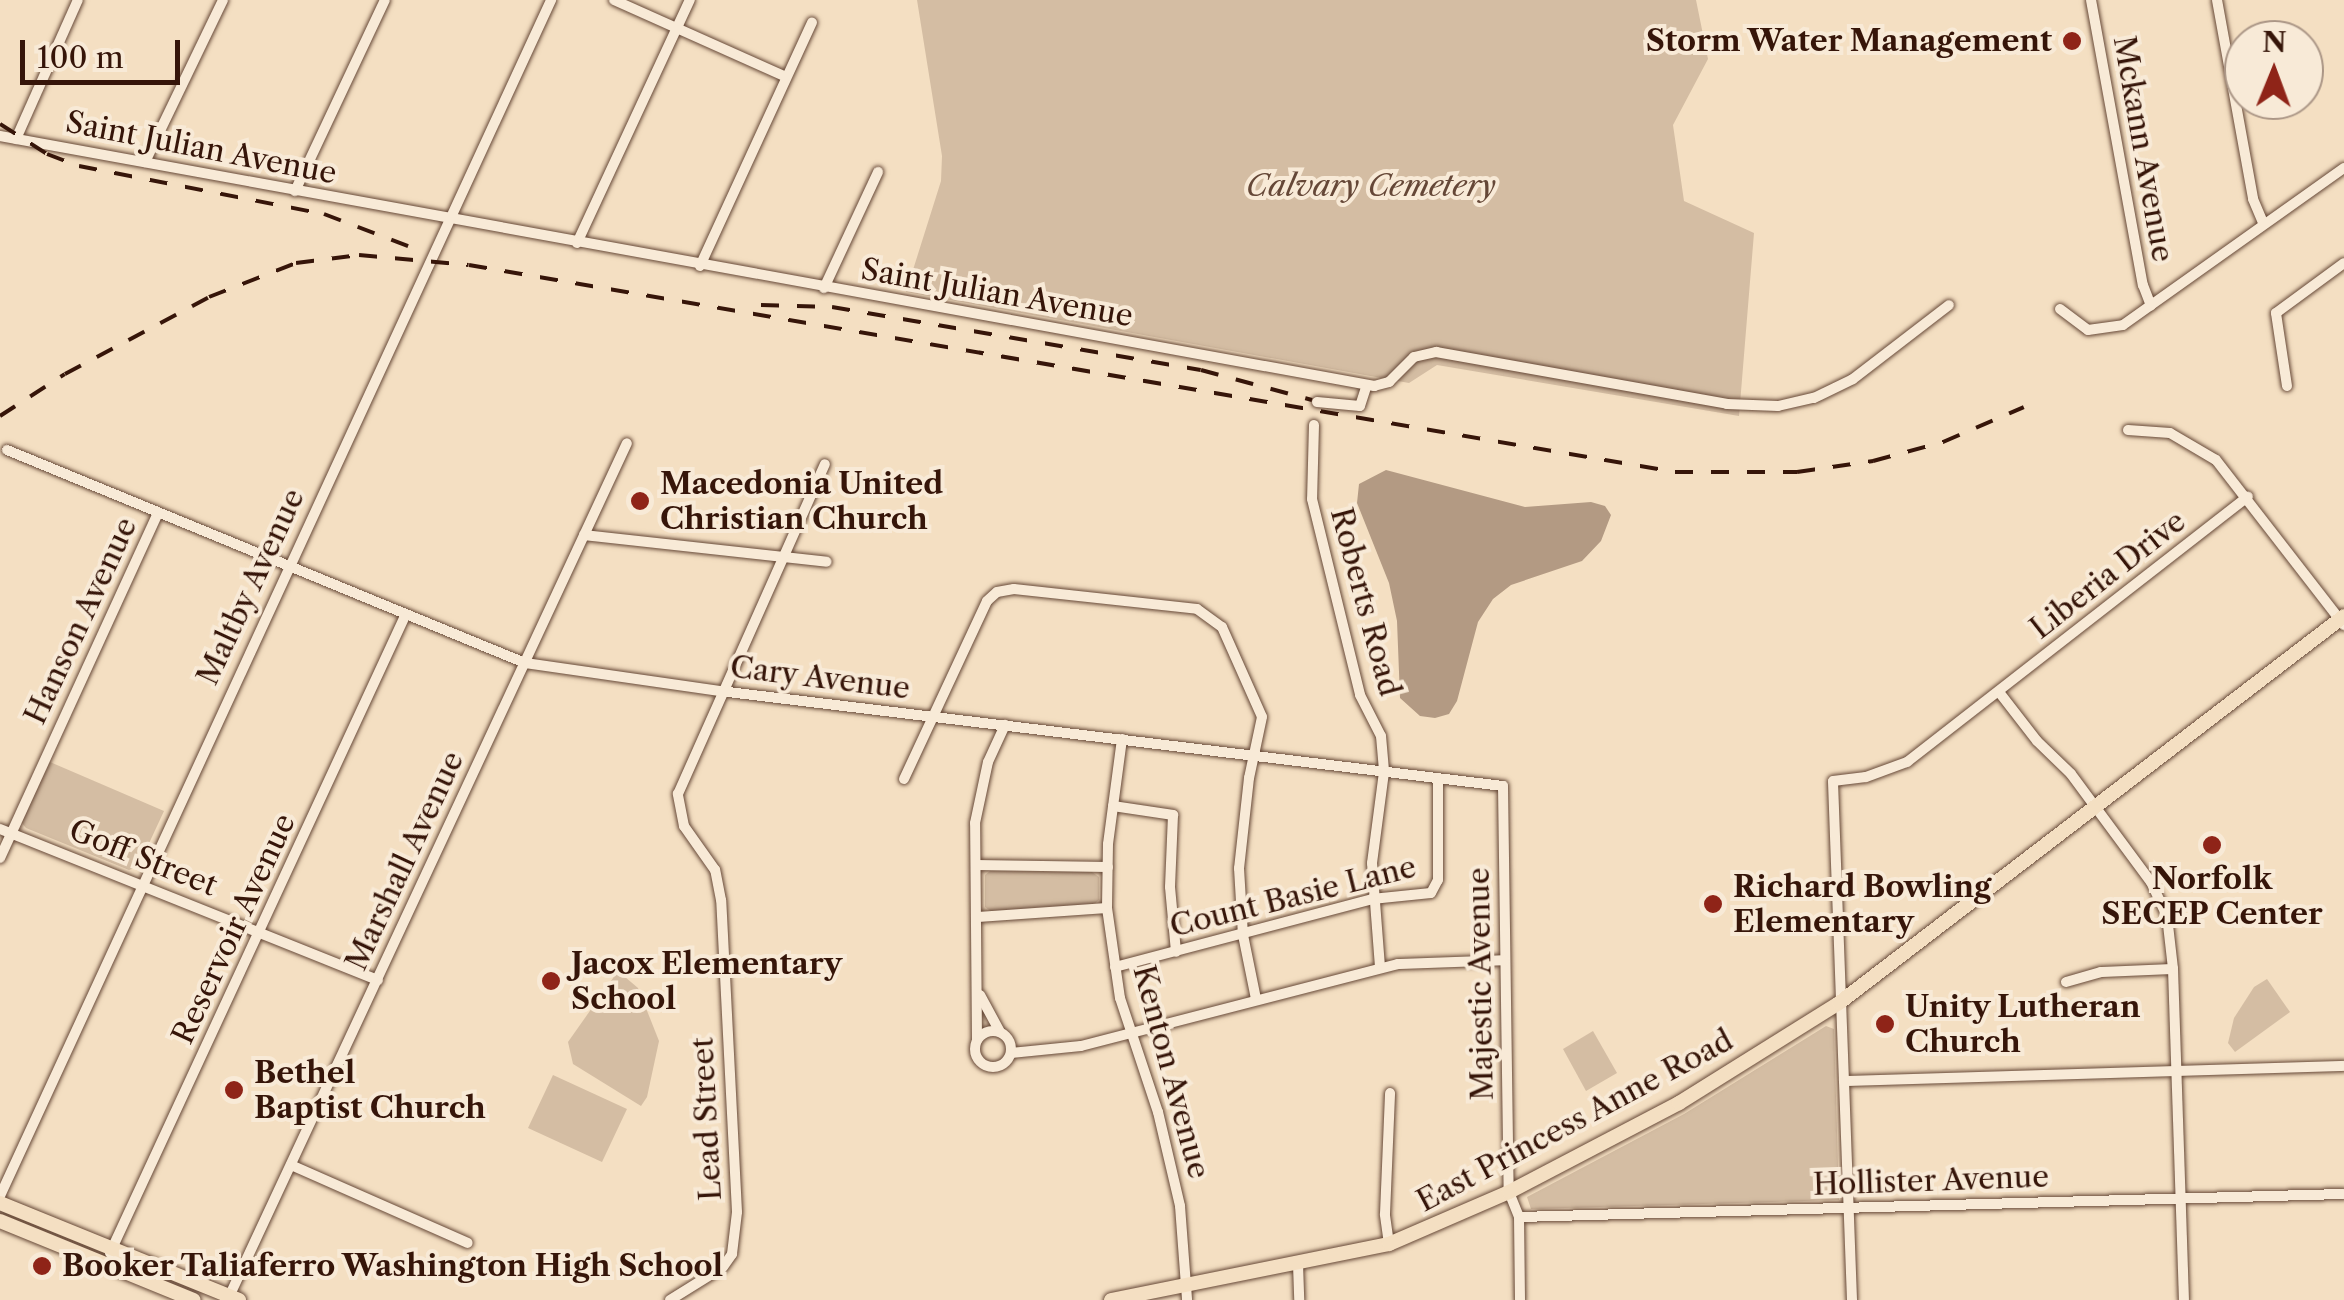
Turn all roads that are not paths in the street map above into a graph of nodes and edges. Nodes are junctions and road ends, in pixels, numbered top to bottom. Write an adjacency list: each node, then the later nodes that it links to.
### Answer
1 (78, 0): 13 (street)
2 (222, 0): 14 (street)
3 (385, 0): 17 (street)
4 (551, 0): 18 (street, Maltby Avenue)
5 (614, 0): 10 (street)
6 (690, 0): 10 (street)
7 (2090, 0): 25 (street, Mckann Avenue)
8 (2217, 0): 19 (street)
9 (812, 22): 11 (street)
10 (677, 29): 11 (street); 20 (street)
11 (786, 78): 22 (street)
12 (0, 136): 13 (street, Saint Julian Avenue)
13 (16, 139): 14 (street, Saint Julian Avenue)
14 (145, 162): 17 (street, Saint Julian Avenue)
15 (2344, 168): 19 (street)
16 (878, 172): 23 (street)
17 (295, 191): 18 (street, Saint Julian Avenue)
18 (448, 220): 20 (street, Saint Julian Avenue); 40 (street, Maltby Avenue)
19 (2263, 224): 25 (street)
20 (577, 243): 22 (street, Saint Julian Avenue)
21 (2344, 263): 28 (street)
22 (700, 266): 23 (street, Saint Julian Avenue)
23 (824, 288): 27 (street, Saint Julian Avenue)
24 (1949, 305): 27 (street)
25 (2150, 306): 26 (street)
26 (2060, 309)
27 (1367, 385): 29 (street)
28 (2287, 386)
29 (1317, 402)
30 (1314, 425): 50 (street, Roberts Road)
31 (2128, 430): 35 (street)
32 (628, 443): 37 (street, Marshall Avenue)
33 (7, 450): 36 (street, Cary Avenue)
34 (825, 464): 38 (street, Lead Street)
35 (2248, 498): 42 (street); 45 (street, Liberia Drive)
36 (158, 514): 40 (street, Cary Avenue); 56 (street, Hanson Avenue)
37 (584, 534): 38 (street); 43 (street, Marshall Avenue)
38 (782, 558): 39 (street); 44 (street, Lead Street)
39 (828, 562)
40 (288, 566): 41 (street, Cary Avenue); 60 (street, Maltby Avenue)
41 (406, 614): 43 (street, Cary Avenue); 64 (street, Reservoir Avenue)
42 (2343, 620): 55 (main road, East Princess Anne Road)
43 (524, 663): 44 (street, Cary Avenue); 71 (street, Marshall Avenue)
44 (720, 692): 46 (street, Cary Avenue); 100 (street, Lead Street)
45 (1999, 692): 55 (street); 75 (street)
46 (932, 716): 47 (street, Cary Avenue); 49 (street); 51 (street)
47 (1005, 725): 48 (street, Cary Avenue); 58 (street)
48 (1122, 739): 49 (street, Cary Avenue); 54 (street, Kenton Avenue)
49 (1255, 753): 50 (street, Cary Avenue); 65 (street)
50 (1384, 772): 52 (street, Cary Avenue); 61 (street, Roberts Road)
51 (904, 779)
52 (1438, 779): 53 (street, Cary Avenue); 61 (street, Count Basie Lane)
53 (1504, 786): 67 (street, Majestic Avenue)
54 (1113, 806): 59 (street, Kenton Avenue); 66 (street)
55 (2094, 808): 70 (street); 75 (main road, East Princess Anne Road)
56 (6, 831): 57 (street, Hanson Avenue); 60 (street, Goff Street)
57 (0, 858)
58 (976, 865): 59 (street); 63 (street)
59 (1108, 867): 62 (street, Kenton Avenue)
60 (142, 883): 64 (street, Goff Street); 88 (street, Maltby Avenue)
61 (1372, 900): 65 (street, Count Basie Lane); 69 (street, Roberts Road)
62 (1107, 908): 63 (street); 68 (street, Kenton Avenue)
63 (978, 917): 73 (street)
64 (261, 932): 71 (street, Goff Street); 94 (street, Reservoir Avenue)
65 (1243, 935): 66 (street, Count Basie Lane); 74 (street)
66 (1176, 952): 68 (street, Count Basie Lane)
67 (1505, 960): 69 (street); 85 (street, Majestic Avenue)
68 (1115, 967): 77 (street, Kenton Avenue)
69 (1380, 967): 74 (street)
70 (2173, 970): 72 (street); 81 (street)
71 (378, 980): 84 (street, Marshall Avenue)
72 (2066, 982)
73 (980, 995): 76 (street); 78 (street)
74 (1256, 998): 77 (street)
75 (1839, 1003): 82 (street); 85 (main road, East Princess Anne Road)
76 (1000, 1032): 78 (street); 79 (street)
77 (1130, 1033): 79 (street); 97 (street, Kenton Avenue)
78 (978, 1040): 79 (street)
79 (1011, 1053)
80 (2344, 1066): 81 (street)
81 (2177, 1072): 82 (street); 87 (street)
82 (1844, 1081): 89 (street)
83 (1390, 1094): 93 (street)
84 (291, 1165): 92 (street); 98 (street, Marshall Avenue)
85 (1510, 1192): 90 (street, Majestic Avenue); 93 (main road, East Princess Anne Road)
86 (2344, 1194): 87 (street, Hollister Avenue)
87 (2180, 1199): 89 (street, Hollister Avenue); 105 (street)
88 (0, 1200): 94 (main road)
89 (1850, 1208): 90 (street, Hollister Avenue); 104 (street)
90 (1519, 1218): 103 (street, Majestic Avenue)
91 (0, 1221): 95 (main road)
92 (468, 1243)
93 (1390, 1244): 96 (main road, East Princess Anne Road)
94 (113, 1247): 95 (street, Reservoir Avenue); 98 (main road)
95 (106, 1263): 99 (main road)
96 (1298, 1264): 97 (main road, East Princess Anne Road); 102 (street)
97 (1186, 1293): 101 (main road, East Princess Anne Road)
98 (232, 1299)
99 (194, 1300)
100 (670, 1300)
101 (1110, 1300)
102 (1299, 1300)
103 (1520, 1300)
104 (1852, 1300)
105 (2184, 1300)

